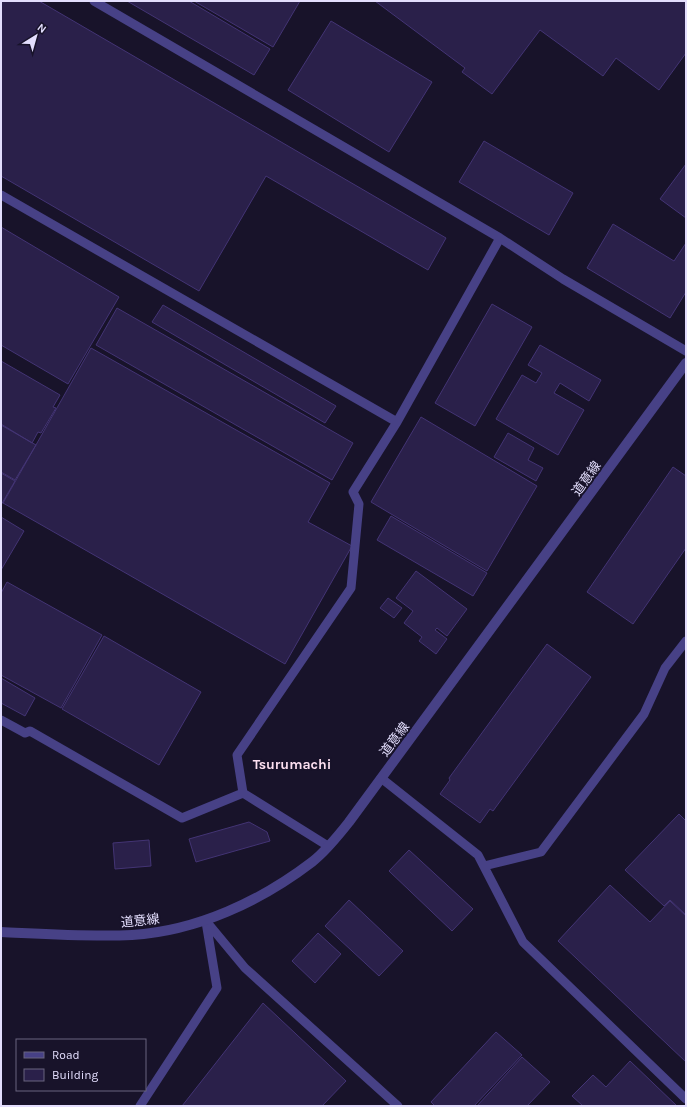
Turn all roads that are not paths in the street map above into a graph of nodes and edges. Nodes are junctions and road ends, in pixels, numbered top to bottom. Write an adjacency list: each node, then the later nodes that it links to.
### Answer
1 (94, 1): 3 (lane)
2 (1, 195): 6 (lane)
3 (500, 238): 4 (lane); 6 (lane)
4 (686, 351)
5 (686, 363): 9 (street, 道意線)
6 (397, 422): 10 (lane)
7 (686, 641): 12 (lane)
8 (1, 720): 10 (lane)
9 (381, 778): 11 (street, 道意線); 12 (lane)
10 (243, 793): 11 (lane)
11 (328, 846): 13 (street, 道意線)
12 (484, 866): 15 (lane)
13 (206, 921): 14 (street, 道意線); 16 (lane); 17 (lane)
14 (1, 932)
15 (686, 1099)
16 (140, 1106)
17 (398, 1106)

